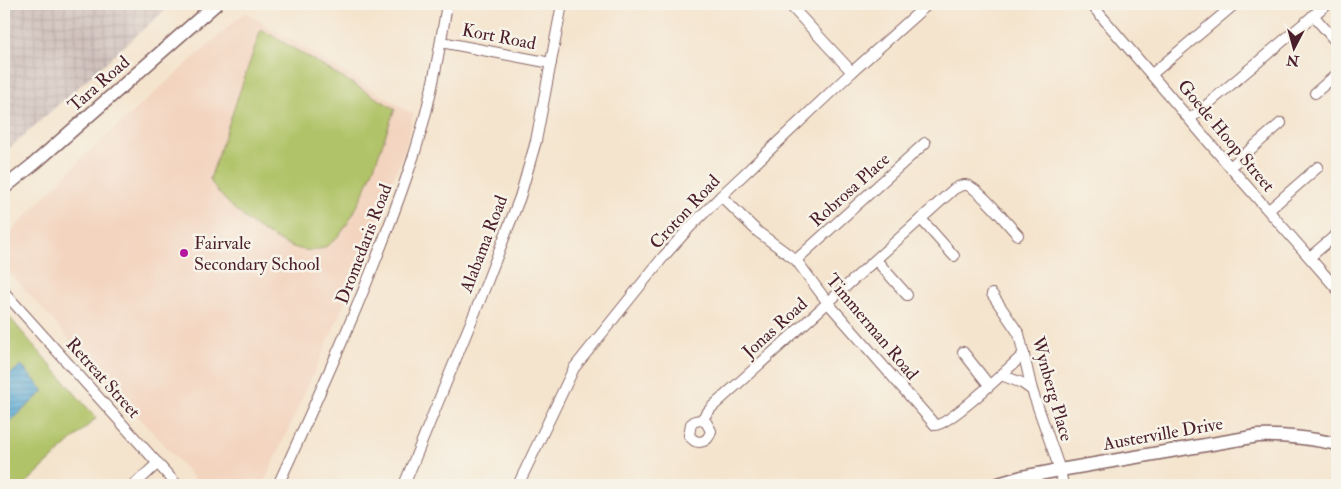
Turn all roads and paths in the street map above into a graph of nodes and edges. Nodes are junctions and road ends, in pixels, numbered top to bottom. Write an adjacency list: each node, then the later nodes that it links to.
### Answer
1 (216, 4): 22 (street, Tara Road)
2 (447, 4): 10 (street, Dromedaris Road)
3 (562, 4): 12 (street, Alabama Road)
4 (789, 4): 13 (street)
5 (928, 4): 13 (street, Croton Road)
6 (1092, 4): 14 (street, Goede Hoop Street)
7 (1235, 4): 14 (street)
8 (1326, 4): 9 (street)
9 (1313, 15): 11 (street); 17 (street)
10 (441, 42): 12 (street, Kort Road); 48 (street, Dromedaris Road)
11 (1337, 43)
12 (551, 63): 49 (street, Alabama Road)
13 (852, 72): 23 (street, Croton Road)
14 (1152, 74): 17 (street, Goede Hoop Street)
15 (1337, 74): 16 (street)
16 (1315, 93)
17 (1190, 119): 21 (street, Goede Hoop Street)
18 (1281, 123): 21 (street)
19 (925, 143): 30 (street, Robrosa Place)
20 (1318, 167): 24 (street)
21 (1230, 168): 24 (street, Goede Hoop Street)
22 (4, 188)
23 (721, 196): 30 (street, Timmerman Road); 50 (street, Croton Road)
24 (1269, 210): 29 (street, Goede Hoop Street)
25 (921, 219): 27 (street, Jonas Road); 28 (street); 31 (street, Jonas Road)
26 (1337, 234): 29 (street)
27 (1018, 235)
28 (954, 256)
29 (1310, 257): 32 (street, Goede Hoop Street)
30 (796, 260): 36 (street, Timmerman Road)
31 (876, 260): 34 (street); 36 (street, Jonas Road)
32 (1337, 289)
33 (4, 292): 44 (street, Retreat Street)
34 (907, 294)
35 (992, 294): 38 (street, Wynberg Place)
36 (828, 303): 40 (street, Timmerman Road); 42 (street, Jonas Road)
37 (963, 352): 40 (street)
38 (1024, 354): 39 (street, Timmerman Road); 41 (street, Wynberg Place)
39 (1000, 375): 40 (street, Timmerman Road); 41 (street)
40 (989, 385)
41 (1032, 390): 45 (street, Wynberg Place)
42 (701, 420)
43 (1337, 444): 45 (street, Austerville Drive)
44 (158, 463): 46 (street); 47 (street, Retreat Street)
45 (1060, 470): 51 (street, Austerville Drive); 52 (street, Wynberg Place)
46 (134, 485)
47 (177, 485)
48 (278, 485)
49 (404, 485)
50 (518, 485)
51 (995, 485)
52 (1063, 485)

